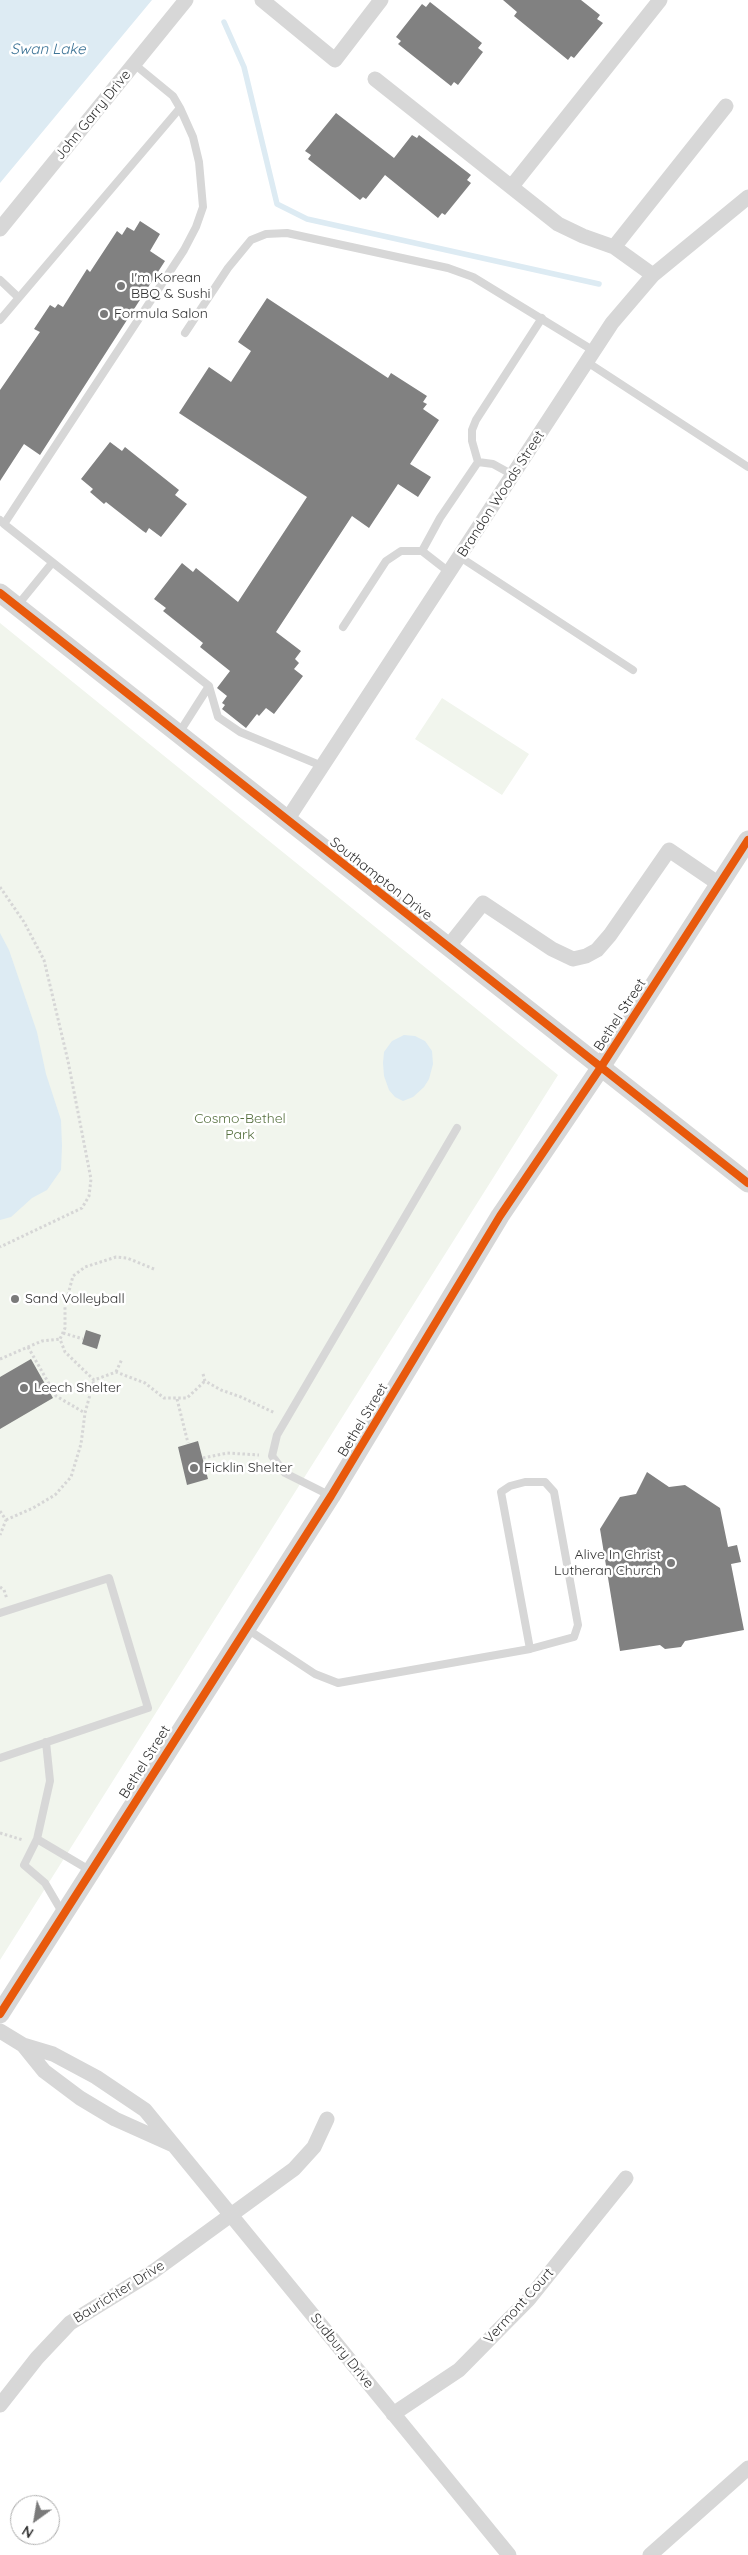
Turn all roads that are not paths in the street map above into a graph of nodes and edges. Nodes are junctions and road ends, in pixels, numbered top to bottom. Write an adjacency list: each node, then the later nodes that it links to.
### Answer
1 (186, 0): 5 (street, John Garry Drive)
2 (262, 0): 3 (street)
3 (381, 0)
4 (653, 3): 9 (street)
5 (134, 64): 8 (lane); 11 (street, John Garry Drive)
6 (375, 78): 9 (street)
7 (726, 106): 12 (street)
8 (180, 108): 15 (lane); 23 (lane)
9 (512, 186): 12 (street)
10 (748, 197): 13 (street, Brandon Woods Street)
11 (0, 230)
12 (614, 247): 13 (street)
13 (652, 276): 19 (street, Brandon Woods Street)
14 (0, 280): 15 (lane)
15 (18, 296): 17 (lane)
16 (542, 318): 18 (lane); 19 (lane); 20 (lane)
17 (0, 320)
18 (185, 333)
19 (591, 356): 21 (lane); 22 (street, Brandon Woods Street)
20 (478, 462): 22 (lane); 24 (lane)
21 (748, 467)
22 (513, 475): 25 (street, Brandon Woods Street)
23 (2, 522): 26 (lane)
24 (422, 551): 27 (lane); 30 (lane)
25 (460, 557): 27 (street, Brandon Woods Street); 31 (lane)
26 (52, 563): 29 (lane); 32 (lane)
27 (450, 572): 34 (street, Brandon Woods Street)
28 (0, 593): 29 (street, Southampton Drive)
29 (16, 606): 33 (street, Southampton Drive)
30 (343, 627)
31 (633, 670)
32 (209, 686): 33 (lane); 34 (lane)
33 (178, 735): 35 (street, Southampton Drive)
34 (322, 766): 35 (street, Brandon Woods Street)
35 (287, 820): 38 (street, Southampton Drive)
36 (748, 840): 37 (street, Bethel Street)
37 (719, 884): 38 (street); 39 (street, Bethel Street)
38 (448, 947): 39 (street, Southampton Drive)
39 (601, 1067): 41 (street, Southampton Drive); 42 (street, Bethel Street)
40 (457, 1128): 42 (lane)
41 (748, 1183)
42 (331, 1496): 44 (street, Bethel Street)
43 (0, 1613): 46 (lane)
44 (245, 1628): 45 (lane); 49 (street, Bethel Street)
45 (530, 1648): 45 (lane)
46 (46, 1742): 47 (lane); 48 (lane)
47 (0, 1758)
48 (36, 1841): 49 (lane); 50 (lane)
49 (91, 1870): 50 (street, Bethel Street)
50 (64, 1914): 51 (street, Bethel Street)
51 (0, 2014)
52 (0, 2031): 53 (street, Sudbury Drive)
53 (23, 2045): 55 (street, Sudbury Drive); 55 (street, Sudbury Drive)
54 (327, 2119): 57 (street, Baurichter Drive)
55 (174, 2146): 57 (street, Sudbury Drive)
56 (626, 2178): 59 (street, Vermont Court)
57 (232, 2216): 58 (street, Baurichter Drive); 59 (street, Sudbury Drive)
58 (0, 2405)
59 (393, 2414): 61 (street, Sudbury Drive)
60 (748, 2468): 62 (street)
61 (509, 2555)
62 (650, 2555)

